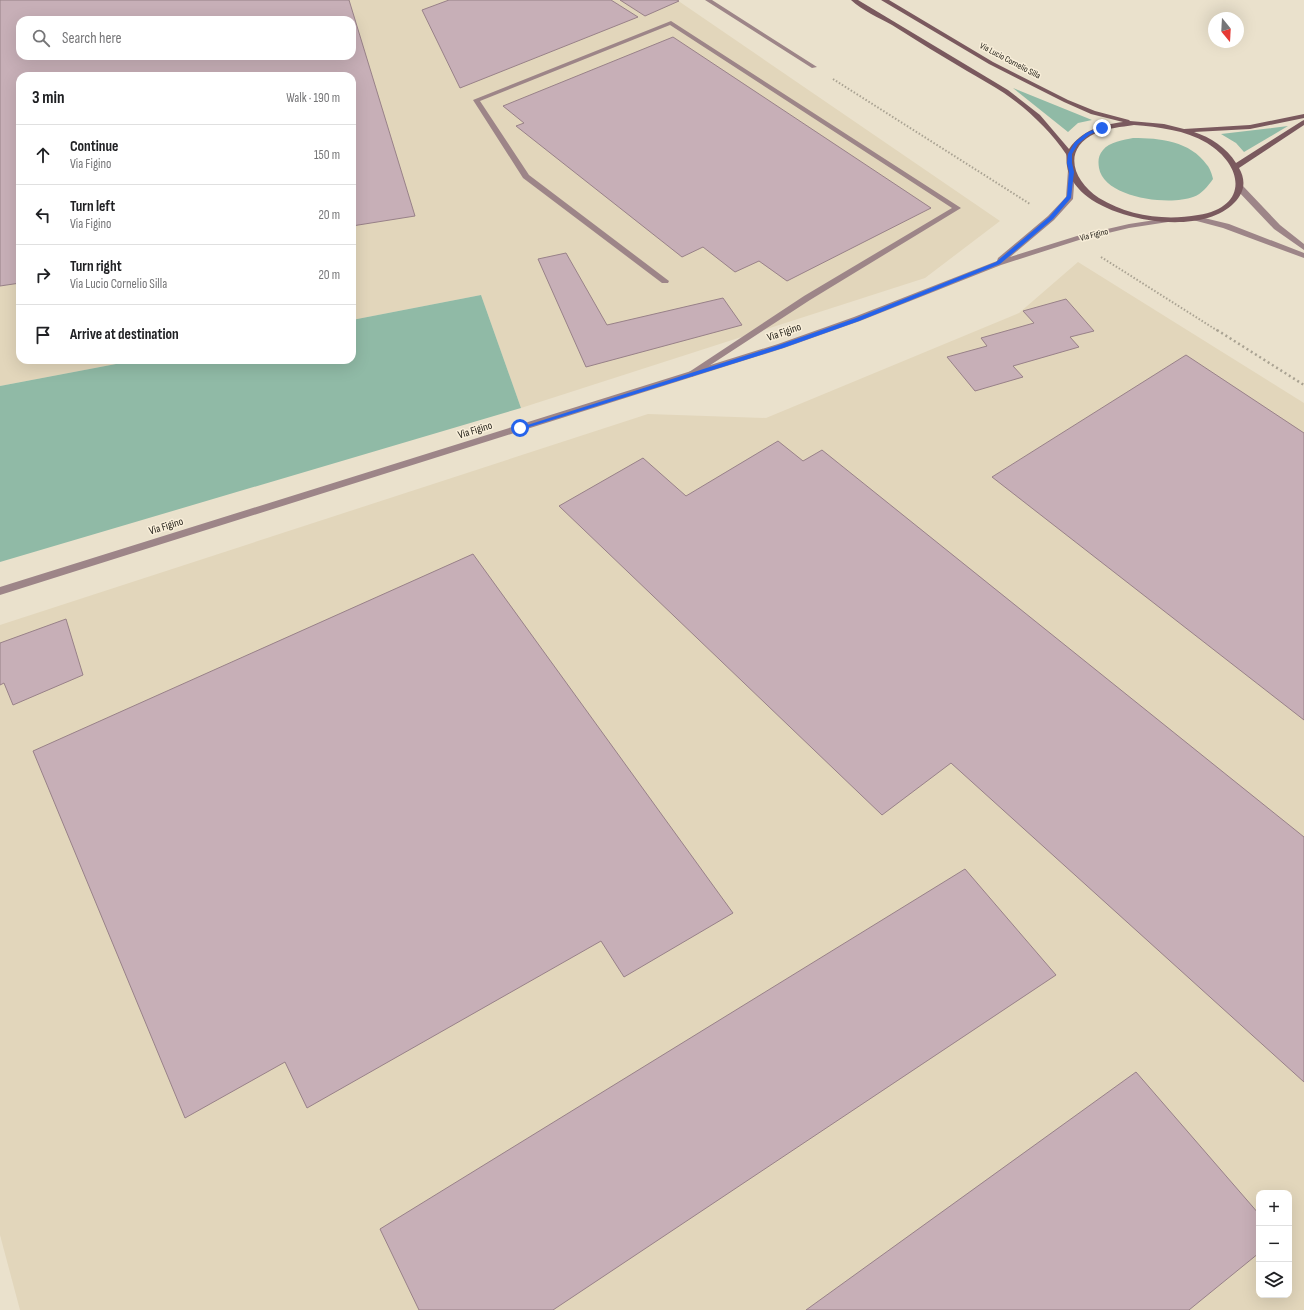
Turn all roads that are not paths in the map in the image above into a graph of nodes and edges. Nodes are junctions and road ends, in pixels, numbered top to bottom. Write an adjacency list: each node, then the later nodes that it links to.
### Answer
1 (708, 0): 4 (street)
2 (854, 0): 9 (street)
3 (884, 0): 7 (street, Via Lucio Cornelio Silla)
4 (814, 67)
5 (1304, 116): 8 (street, Via Lucio Cornelio Silla)
6 (1304, 122): 10 (street)
7 (1134, 124): 8 (street, Via Lucio Cornelio Silla); 9 (street, Via Lucio Cornelio Silla)
8 (1182, 130): 10 (street, Via Lucio Cornelio Silla)
9 (1070, 154): 11 (street)
10 (1236, 166): 12 (street)
11 (1072, 172): 14 (street); 17 (street, Via Figino)
12 (1240, 188): 13 (street); 15 (street)
13 (1196, 218): 14 (street); 16 (street)
14 (1168, 220): 17 (street, Via Figino)
15 (1304, 248)
16 (1304, 256)
17 (998, 263): 19 (street, Via Figino)
18 (665, 282): 19 (street)
19 (692, 374): 20 (street, Via Figino)
20 (0, 591)

